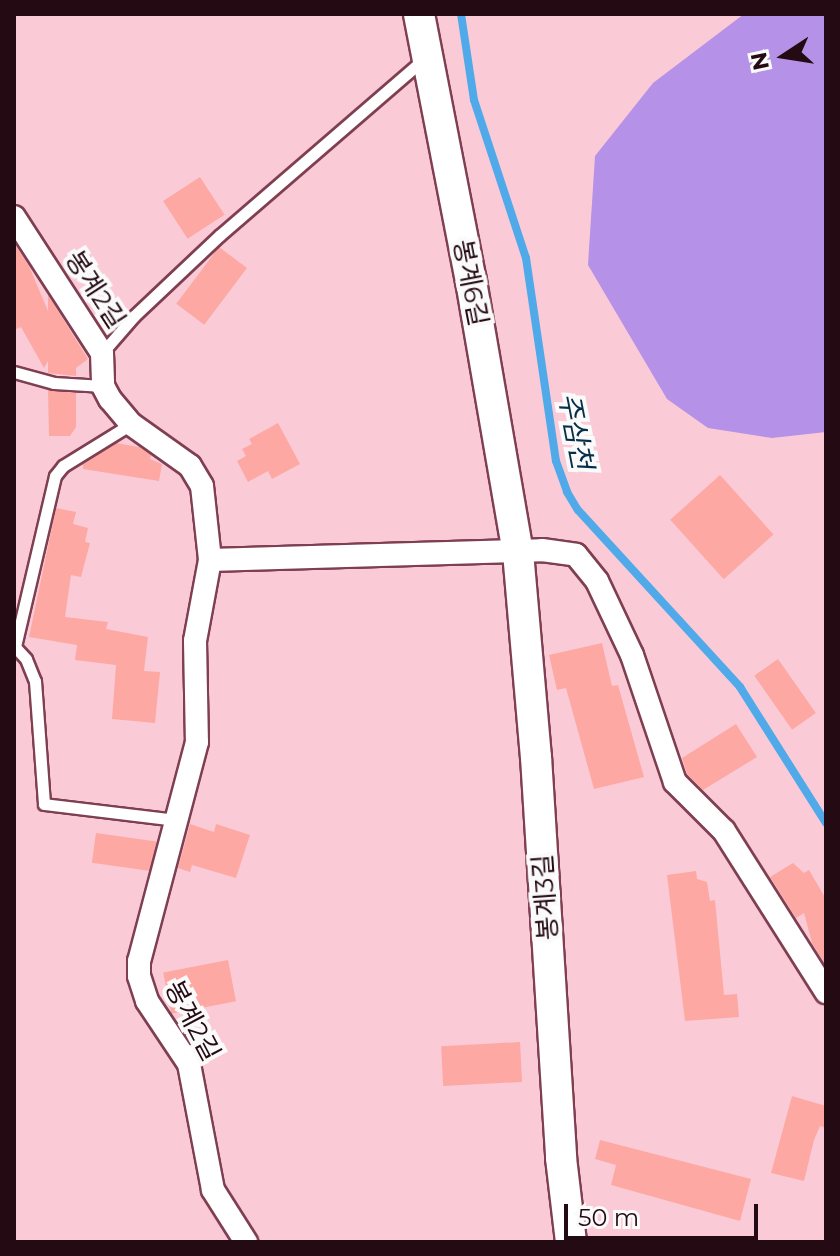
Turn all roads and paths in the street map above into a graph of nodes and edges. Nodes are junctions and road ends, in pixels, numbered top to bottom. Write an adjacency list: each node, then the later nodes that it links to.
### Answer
1 (419, 14): 2 (street, 봉계6길)
2 (426, 57): 4 (lane); 8 (street, 봉계6길)
3 (17, 227): 4 (street, 봉계2길)
4 (102, 353): 6 (street, 봉계2길)
5 (14, 372): 6 (lane)
6 (103, 386): 7 (street, 봉계2길)
7 (131, 424): 9 (street, 봉계2길); 10 (lane)
8 (518, 552): 9 (street); 12 (street); 14 (street, 봉계3길)
9 (210, 560): 11 (street, 봉계2길)
10 (15, 647): 11 (lane)
11 (177, 820): 13 (street, 봉계2길)
12 (826, 992)
13 (246, 1242)
14 (571, 1242)

